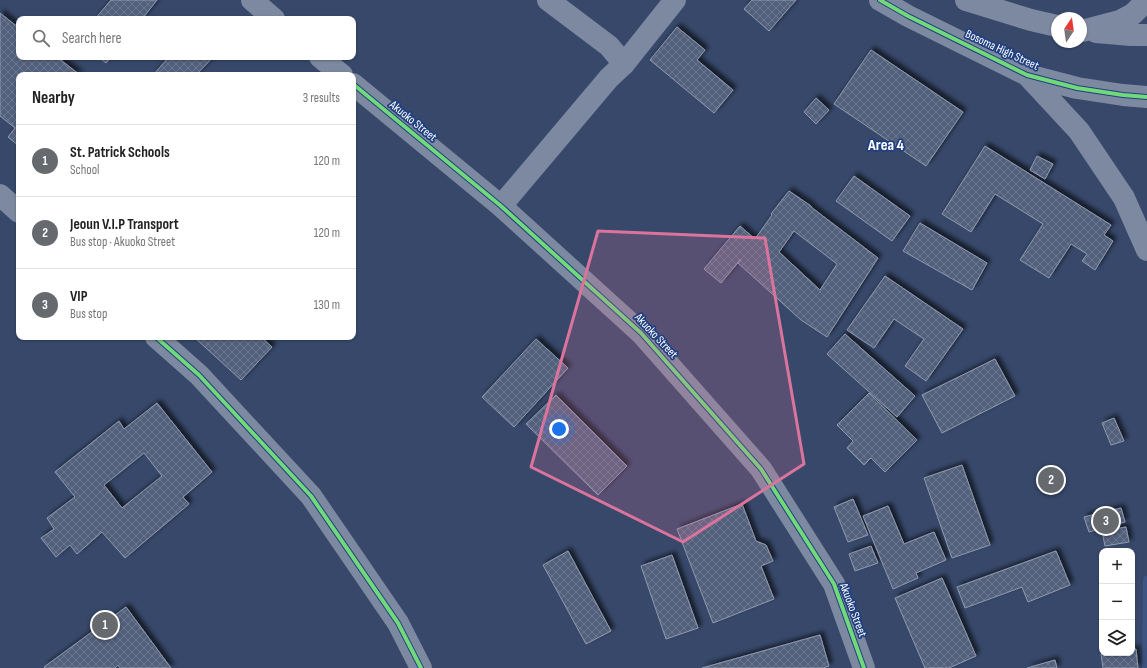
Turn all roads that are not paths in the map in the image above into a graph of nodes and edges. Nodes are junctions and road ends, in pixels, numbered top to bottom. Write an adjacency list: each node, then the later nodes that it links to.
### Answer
1 (252, 0): 7 (street)
2 (548, 0): 13 (street)
3 (675, 0): 13 (street)
4 (880, 0): 15 (street, Bosoma High Street)
5 (966, 0): 8 (street)
6 (1147, 0): 9 (street)
7 (271, 16)
8 (1051, 25)
9 (1087, 29)
10 (1087, 31): 11 (street)
11 (1147, 35)
12 (324, 60): 14 (street)
13 (624, 64): 19 (street)
14 (338, 72)
15 (1028, 75): 17 (street, Bosoma High Street); 21 (street)
16 (356, 86): 19 (street, Akuoko Street)
17 (1147, 97)
18 (0, 195): 20 (street)
19 (501, 206): 24 (street, Akuoko Street)
20 (16, 209)
21 (1147, 250)
22 (159, 340): 23 (street)
23 (421, 668)
24 (864, 668)

